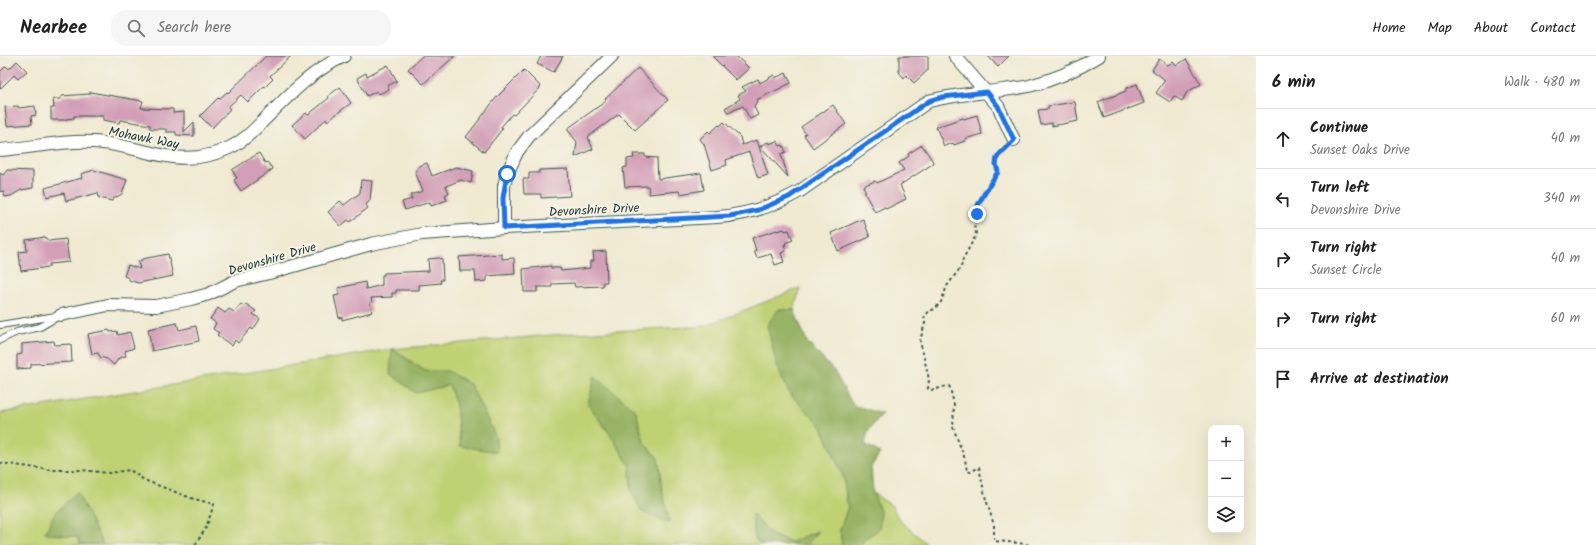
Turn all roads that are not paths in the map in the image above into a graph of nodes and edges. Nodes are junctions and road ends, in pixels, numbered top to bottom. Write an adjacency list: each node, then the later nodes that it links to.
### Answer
1 (344, 56): 7 (street, Mohawk Way)
2 (612, 56): 8 (street)
3 (955, 56): 5 (street)
4 (1099, 56): 5 (street, Devonshire Drive)
5 (987, 92): 6 (street); 8 (street, Devonshire Drive)
6 (1014, 140)
7 (0, 150)
8 (504, 228): 9 (street, Devonshire Drive)
9 (61, 315): 10 (lane); 11 (lane)
10 (0, 325)
11 (0, 340)

